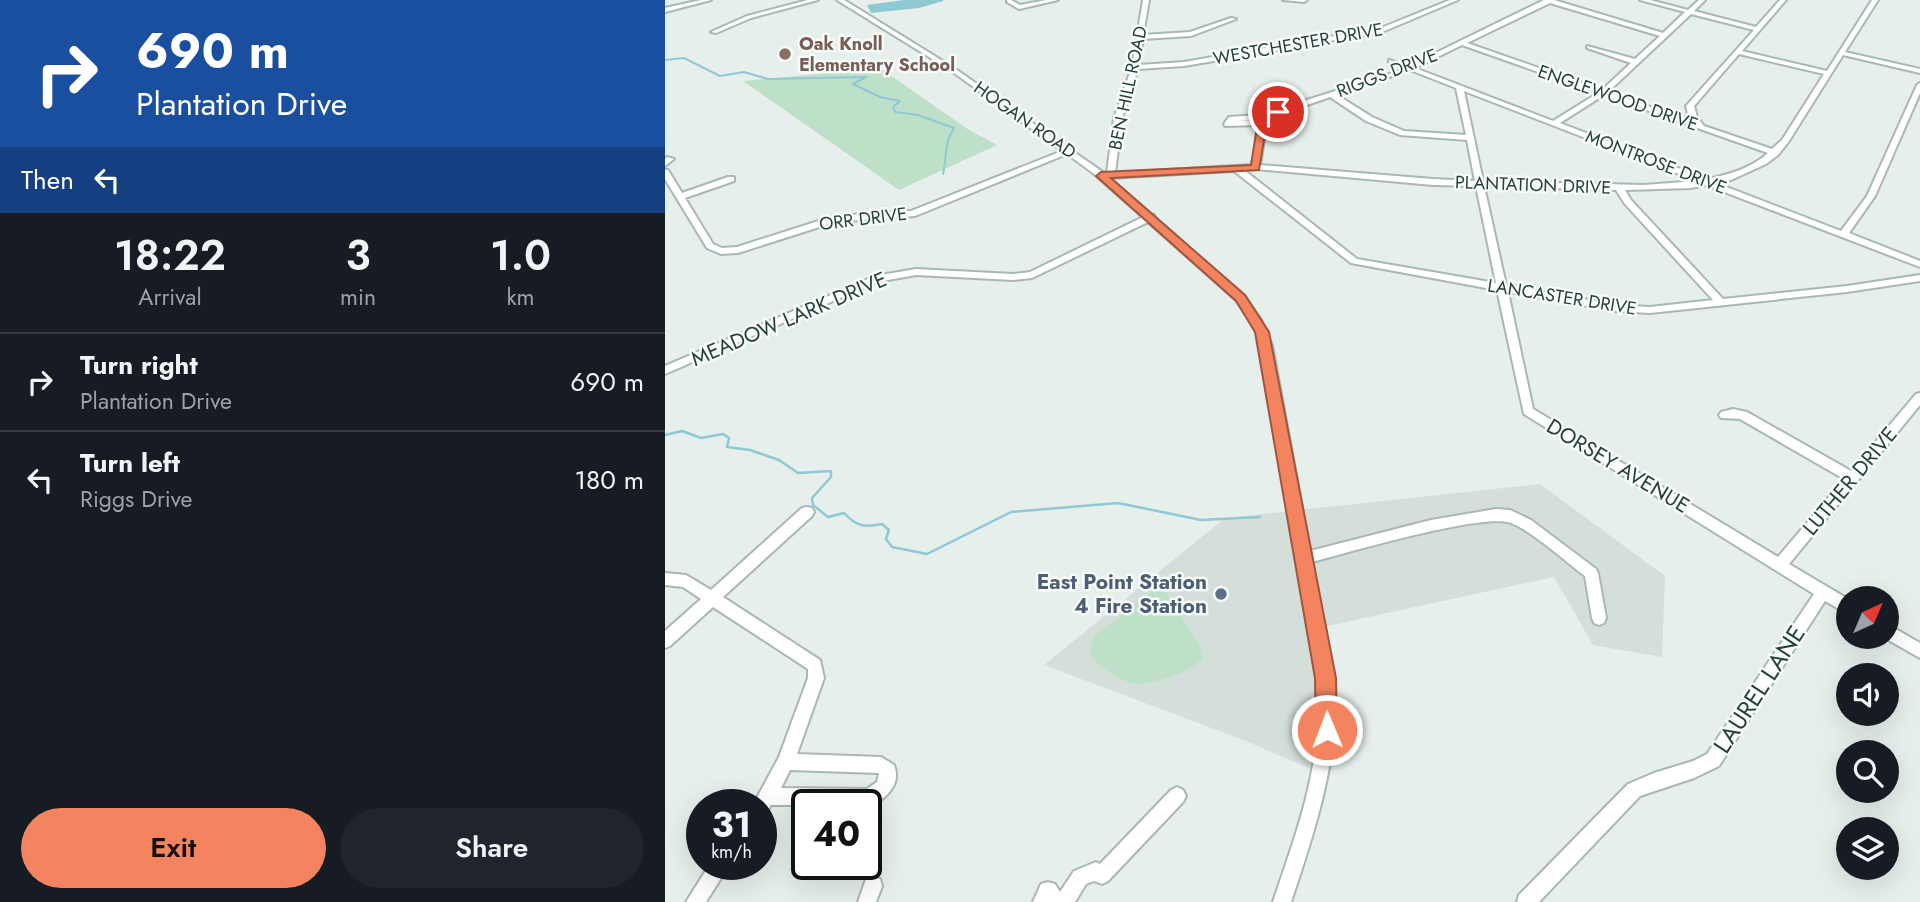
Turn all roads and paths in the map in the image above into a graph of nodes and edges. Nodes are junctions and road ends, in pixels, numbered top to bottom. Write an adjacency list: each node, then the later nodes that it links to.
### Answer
1 (708, 0): 15 (street)
2 (815, 0): 19 (street)
3 (1055, 0): 14 (street)
4 (1146, 0): 21 (street, BEN HILL ROAD)
5 (1286, 0): 6 (street)
6 (1304, 0)
7 (1455, 0): 28 (street, WESTCHESTER DRIVE)
8 (1549, 0): 20 (street); 22 (street, RIGGS DRIVE)
9 (1643, 0): 16 (street)
10 (1702, 0): 16 (street)
11 (1783, 0): 18 (street)
12 (1875, 0): 25 (street, PLANTATION DRIVE)
13 (845, 1): 41 (street, HOGAN ROAD)
14 (1009, 1)
15 (665, 10)
16 (1688, 13): 18 (street); 20 (street)
17 (1233, 19): 21 (street)
18 (1758, 29): 24 (street)
19 (714, 32)
20 (1664, 35): 27 (street)
21 (1141, 37): 28 (street, BEN HILL ROAD)
22 (1461, 43): 29 (street, RIGGS DRIVE); 34 (street, ENGLEWOOD DRIVE)
23 (1589, 47): 27 (street)
24 (1738, 52): 31 (street); 37 (street)
25 (1841, 53): 30 (street); 31 (street, PLANTATION DRIVE)
26 (1391, 61): 29 (street, MONTROSE DRIVE)
27 (1636, 62): 34 (street)
28 (1135, 67): 46 (street, BEN HILL ROAD)
29 (1410, 68): 33 (street, MONTROSE DRIVE); 35 (street, RIGGS DRIVE)
30 (1920, 71)
31 (1828, 73): 42 (street, PLANTATION DRIVE)
32 (1920, 85): 53 (street)
33 (1459, 86): 38 (street, MONTROSE DRIVE); 40 (street, DORSEY AVENUE)
34 (1603, 93): 36 (street, ENGLEWOOD DRIVE); 38 (street)
35 (1330, 94): 40 (street); 43 (street, RIGGS DRIVE)
36 (1627, 101): 37 (street); 39 (street, ENGLEWOOD DRIVE)
37 (1690, 106): 39 (street)
38 (1555, 124): 48 (street, MONTROSE DRIVE)
39 (1711, 131): 42 (street, ENGLEWOOD DRIVE)
40 (1470, 138): 49 (street, DORSEY AVENUE)
41 (1068, 151): 46 (street, HOGAN ROAD); 51 (street, ORR DRIVE)
42 (1775, 153): 48 (street, PLANTATION DRIVE)
43 (1256, 167): 44 (street, PLANTATION DRIVE); 49 (street, PLANTATION DRIVE)
44 (1236, 168): 46 (street, PLANTATION DRIVE); 56 (street, LANCASTER DRIVE)
45 (665, 172): 51 (street)
46 (1106, 175): 52 (street, BEN HILL ROAD)
47 (731, 179): 51 (street)
48 (1707, 182): 50 (street, PLANTATION DRIVE); 53 (street, MONTROSE DRIVE)
49 (1480, 184): 50 (street, PLANTATION DRIVE); 56 (street, DORSEY AVENUE)
50 (1619, 188): 57 (street)
51 (680, 197)
52 (1151, 217): 58 (street, MEADOW LARK DRIVE); 63 (street, BEN HILL ROAD)
53 (1843, 235): 54 (street, MONTROSE DRIVE)
54 (1920, 264)
55 (1920, 278): 57 (street, LANCASTER DRIVE)
56 (1502, 288): 57 (street, LANCASTER DRIVE); 64 (street, DORSEY AVENUE)
57 (1721, 303)
58 (665, 370)
59 (1920, 397): 61 (street, LUTHER DRIVE)
60 (1725, 415): 61 (street)
61 (1852, 478): 64 (street, LUTHER DRIVE)
62 (807, 512): 67 (street)
63 (1304, 558): 69 (street); 82 (street, BEN HILL ROAD)
64 (1780, 565): 66 (street, DORSEY AVENUE)
65 (665, 579): 67 (street)
66 (1823, 592): 68 (street, DORSEY AVENUE); 83 (street, LAUREL LANE)
67 (711, 599): 71 (street); 73 (street)
68 (1836, 600)
69 (1599, 618)
70 (1899, 638): 72 (street)
71 (665, 641)
72 (1920, 651)
73 (786, 762): 74 (street); 76 (street)
74 (771, 789)
75 (1177, 796): 81 (street)
76 (777, 801)
77 (710, 880): 78 (street)
78 (695, 902)
79 (1042, 902): 80 (street)
80 (1056, 902)
81 (1064, 902)
82 (1282, 902)
83 (1526, 902)

